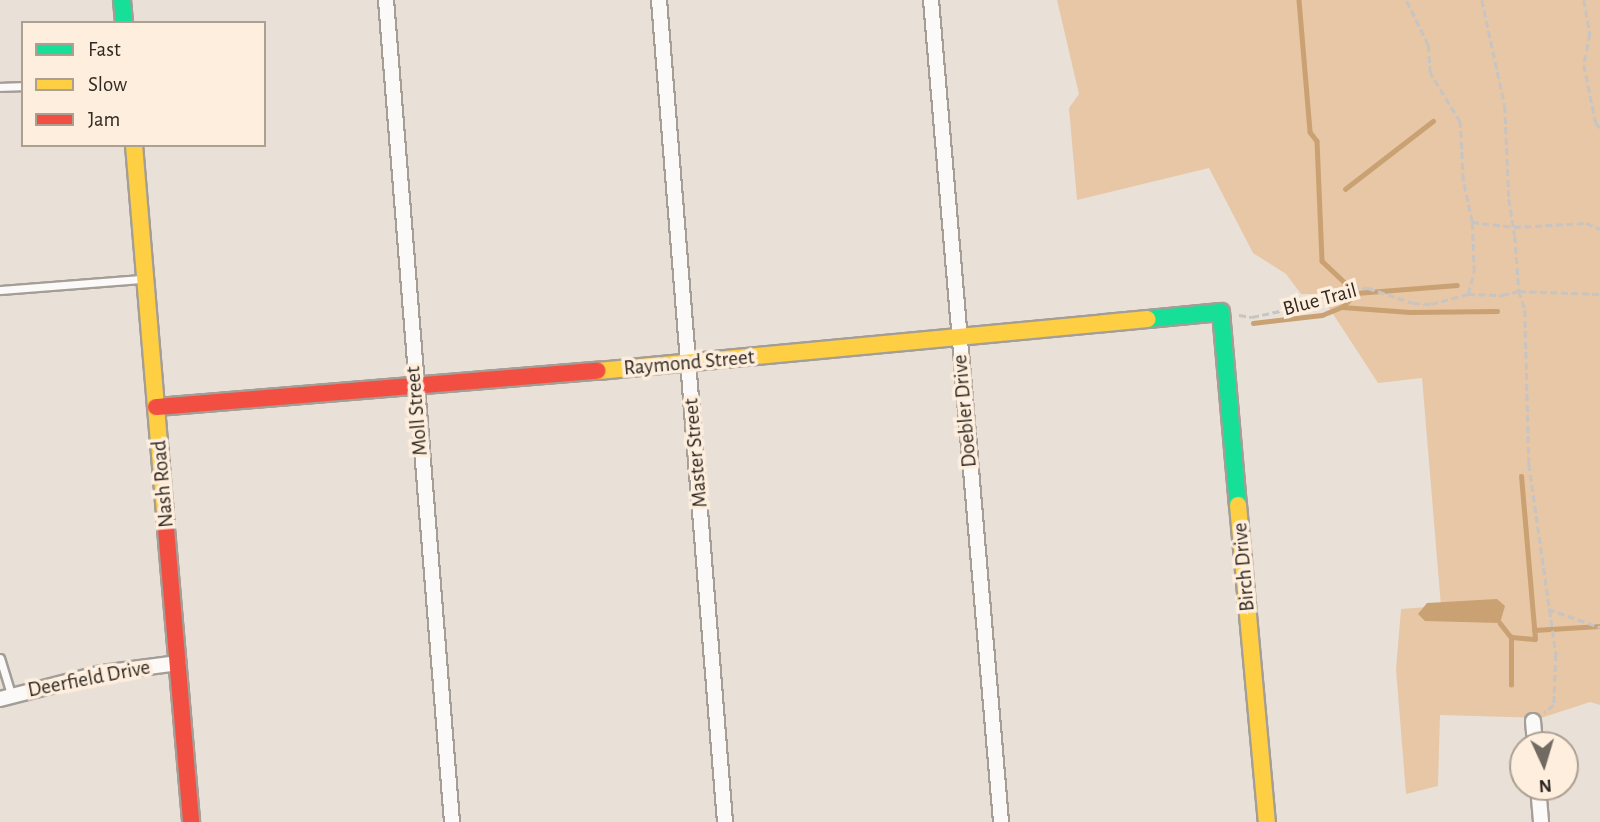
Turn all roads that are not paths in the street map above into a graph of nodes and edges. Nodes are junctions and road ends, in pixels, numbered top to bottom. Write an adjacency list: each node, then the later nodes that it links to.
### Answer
1 (122, 0): 5 (street)
2 (386, 0): 14 (street, Moll Street)
3 (659, 0): 13 (street, Master Street)
4 (931, 0): 12 (street, Doebler Drive)
5 (124, 21)
6 (21, 86): 7 (lane)
7 (0, 87)
8 (134, 147): 9 (street, Nash Road)
9 (146, 278): 10 (lane); 15 (street, Nash Road)
10 (0, 290)
11 (1222, 312): 12 (street, Raymond Street); 26 (street, Birch Drive)
12 (958, 338): 13 (street, Raymond Street); 25 (street, Doebler Drive)
13 (688, 363): 14 (street, Raymond Street); 24 (street, Master Street)
14 (415, 388): 15 (street, Raymond Street); 23 (street, Moll Street)
15 (156, 407): 17 (street, Nash Road)
16 (0, 658): 18 (lane)
17 (178, 663): 18 (street, Deerfield Drive); 22 (street, Nash Road)
18 (5, 697)
19 (1533, 721): 20 (street)
20 (1534, 731)
21 (1539, 801): 27 (street)
22 (191, 822)
23 (452, 822)
24 (725, 822)
25 (1001, 822)
26 (1267, 822)
27 (1541, 822)

